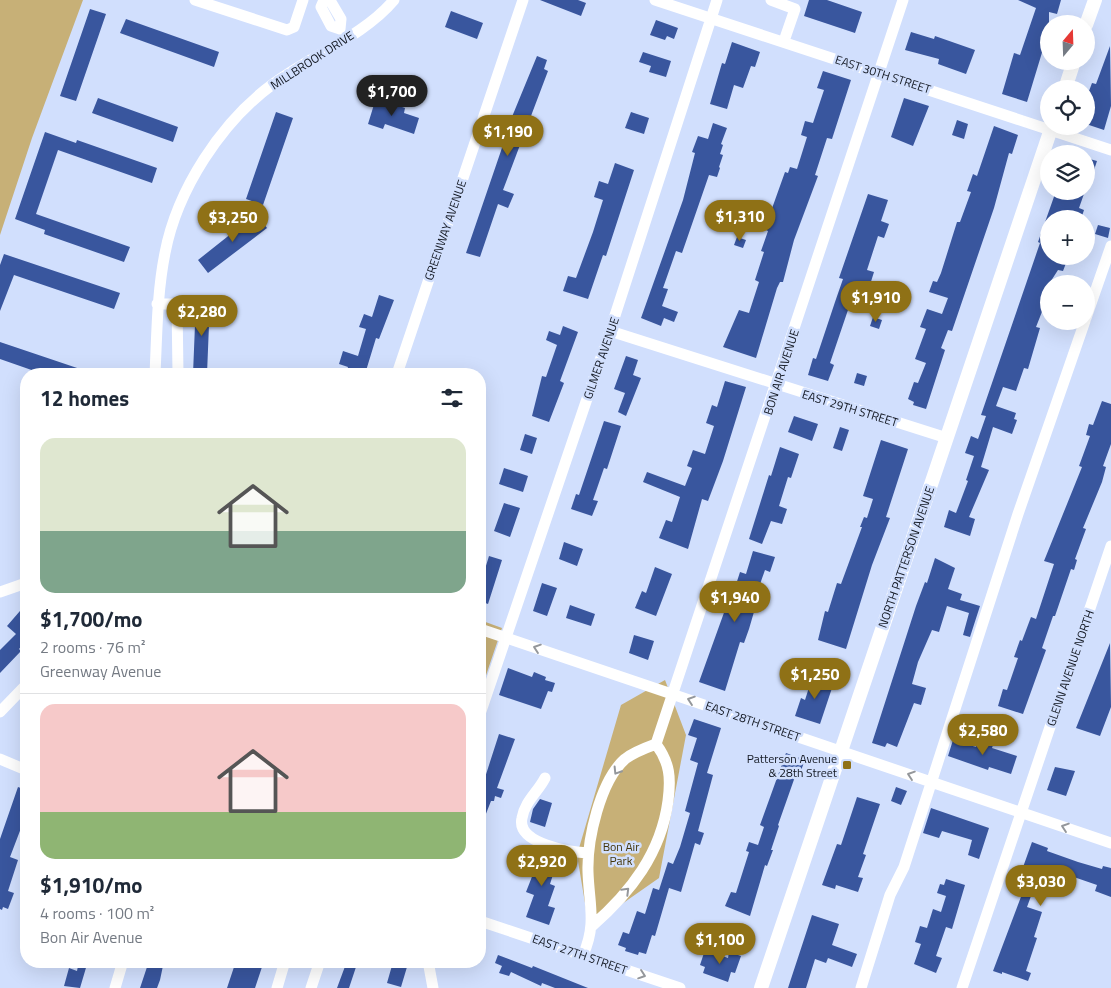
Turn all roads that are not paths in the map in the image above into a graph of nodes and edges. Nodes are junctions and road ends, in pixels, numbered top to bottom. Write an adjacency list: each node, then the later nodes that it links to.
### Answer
1 (195, 0): 2 (street)
2 (303, 0)
3 (324, 0): 13 (street)
4 (394, 0): 13 (street, MILLBROOK DRIVE)
5 (522, 0): 27 (street, GREENWAY AVENUE)
6 (655, 0): 12 (street, EAST 30TH STREET)
7 (717, 0): 12 (street, GILMER AVENUE)
8 (771, 0): 14 (street)
9 (903, 0): 15 (street, BON AIR AVENUE)
10 (1095, 0): 11 (main road)
11 (1090, 15)
12 (711, 17): 14 (street, EAST 30TH STREET); 24 (street, GILMER AVENUE)
13 (342, 33): 22 (street, MILLBROOK DRIVE)
14 (784, 41): 15 (street, EAST 30TH STREET)
15 (880, 73): 16 (street, EAST 30TH STREET); 28 (street, BON AIR AVENUE)
16 (1040, 124)
17 (1050, 135): 29 (main road, NORTH PATTERSON AVENUE)
18 (1071, 135): 19 (street, EAST 30TH STREET)
19 (1111, 150)
20 (1111, 246): 21 (street)
21 (1095, 292)
22 (158, 304): 25 (street, MILLBROOK DRIVE); 26 (street)
23 (1082, 330): 44 (street)
24 (610, 331): 28 (street, EAST 29TH STREET); 34 (street, GILMER AVENUE)
25 (155, 368)
26 (178, 368)
27 (399, 368)
28 (776, 385): 29 (street, EAST 29TH STREET); 36 (street, BON AIR AVENUE)
29 (946, 438): 40 (main road, NORTH PATTERSON AVENUE)
30 (1111, 546): 45 (street, GLENN AVENUE NORTH)
31 (20, 585): 32 (street)
32 (0, 592)
33 (486, 631): 34 (street, EAST 28TH STREET)
34 (505, 637): 36 (street, EAST 28TH STREET, one-way to 34); 37 (street, GILMER AVENUE)
35 (20, 691): 38 (street)
36 (672, 694): 39 (street, BON AIR AVENUE); 40 (street, EAST 28TH STREET, one-way to 36)
37 (486, 696)
38 (0, 712)
39 (656, 744): 47 (street, one-way to 47); 49 (street, one-way to 39)
40 (840, 751): 44 (street, EAST 28TH STREET, one-way to 40); 60 (main road, NORTH PATTERSON AVENUE)
41 (0, 759): 42 (street)
42 (20, 767)
43 (545, 778): 47 (street)
44 (930, 781): 45 (street, EAST 28TH STREET); 61 (street)
45 (1022, 813): 46 (street, EAST 28TH STREET, one-way to 45); 62 (street, GLENN AVENUE NORTH)
46 (1111, 843)
47 (588, 852): 49 (street)
48 (486, 923): 50 (street, EAST 27TH STREET)
49 (592, 926): 50 (street)
50 (583, 954): 59 (street, EAST 27TH STREET, one-way to 59)
51 (121, 968): 55 (street)
52 (283, 968): 56 (street)
53 (318, 968): 57 (street)
54 (429, 968): 58 (street)
55 (115, 988)
56 (277, 988)
57 (311, 988)
58 (433, 988)
59 (680, 988)
60 (761, 988)
61 (861, 988)
62 (962, 988)

